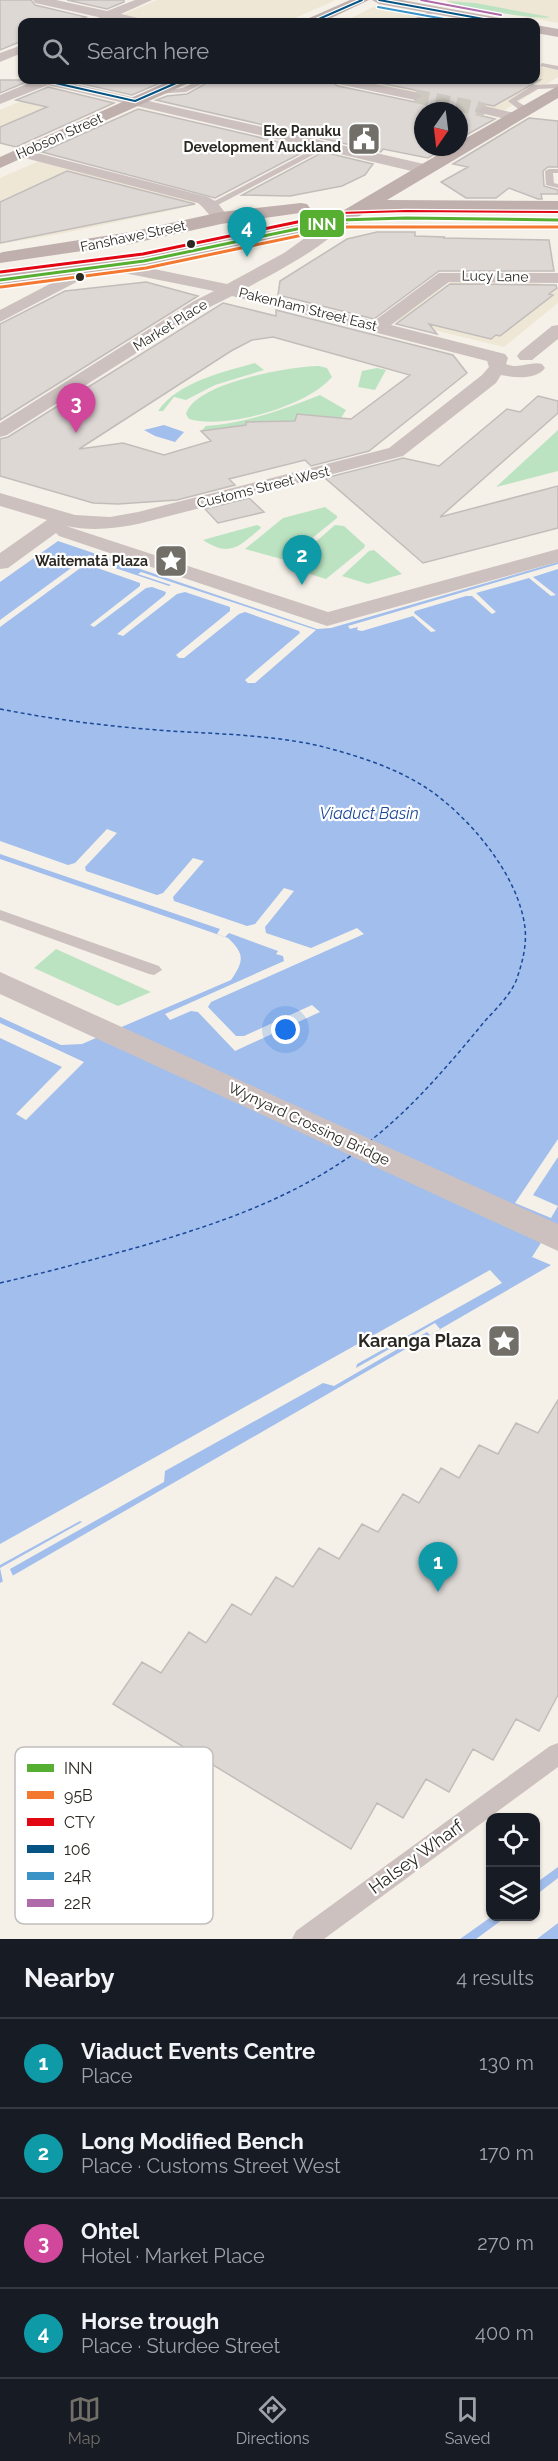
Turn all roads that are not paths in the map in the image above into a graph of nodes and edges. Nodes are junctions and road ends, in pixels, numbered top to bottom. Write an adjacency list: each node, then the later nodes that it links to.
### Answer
1 (39, 0): 6 (street)
2 (146, 0): 6 (street)
3 (362, 0): 9 (main road)
4 (379, 0): 5 (main road)
5 (435, 10): 10 (lane); 11 (main road)
6 (108, 15): 7 (street); 8 (street)
7 (101, 18)
8 (121, 18)
9 (324, 18)
10 (419, 18)
11 (478, 18)
12 (540, 30): 13 (main road)
13 (558, 33)
14 (18, 51): 15 (street)
15 (0, 58)
16 (544, 66): 17 (lane)
17 (558, 68)
18 (35, 84): 29 (street)
19 (61, 84): 30 (street)
20 (174, 84): 27 (main road, Hobson Street)
21 (197, 84): 27 (lane)
22 (357, 84): 28 (street)
23 (558, 86): 24 (lane)
24 (536, 87): 25 (lane); 31 (lane)
25 (526, 88)
26 (558, 91): 31 (main road)
27 (156, 92): 30 (main road, Hobson Street)
28 (415, 96)
29 (0, 100)
30 (135, 101): 33 (street); 34 (main road, Hobson Street)
31 (516, 106): 32 (street); 36 (main road)
32 (485, 110)
33 (326, 146): 36 (street); 41 (lane)
34 (22, 153): 35 (main road, Hobson Street); 41 (street)
35 (0, 163)
36 (424, 169): 39 (main road)
37 (553, 171): 38 (lane)
38 (558, 186)
39 (363, 205): 40 (main road, Fanshawe Street); 42 (main road, Fanshawe Street); 43 (main road)
40 (558, 206)
41 (216, 211): 42 (main road, Fanshawe Street); 45 (main road, Fanshawe Street)
42 (266, 212): 43 (main road, Fanshawe Street)
43 (340, 220): 44 (main road, Fanshawe Street); 46 (main road); 50 (street, Market Place)
44 (558, 220)
45 (0, 258)
46 (116, 266): 47 (main road); 50 (street, Pakenham Street East)
47 (84, 271): 49 (main road); 51 (street)
48 (558, 278): 52 (street, Lucy Lane)
49 (0, 280)
50 (233, 291): 52 (street, Pakenham Street East); 55 (street, Market Place)
51 (0, 317)
52 (378, 327): 54 (street, Pakenham Street East)
53 (558, 330): 54 (street, Pakenham Street East)
54 (498, 362): 57 (street, Customs Street West)
55 (0, 431)
56 (0, 499): 57 (street, Customs Street West)
57 (54, 524): 58 (street); 59 (street)
58 (558, 555)
59 (0, 563)
60 (0, 915): 61 (lane)
61 (154, 970)
62 (0, 982): 63 (street, Wynyard Crossing Bridge)
63 (553, 1235)
64 (558, 1754): 65 (lane, Halsey Wharf)
65 (304, 1939)

